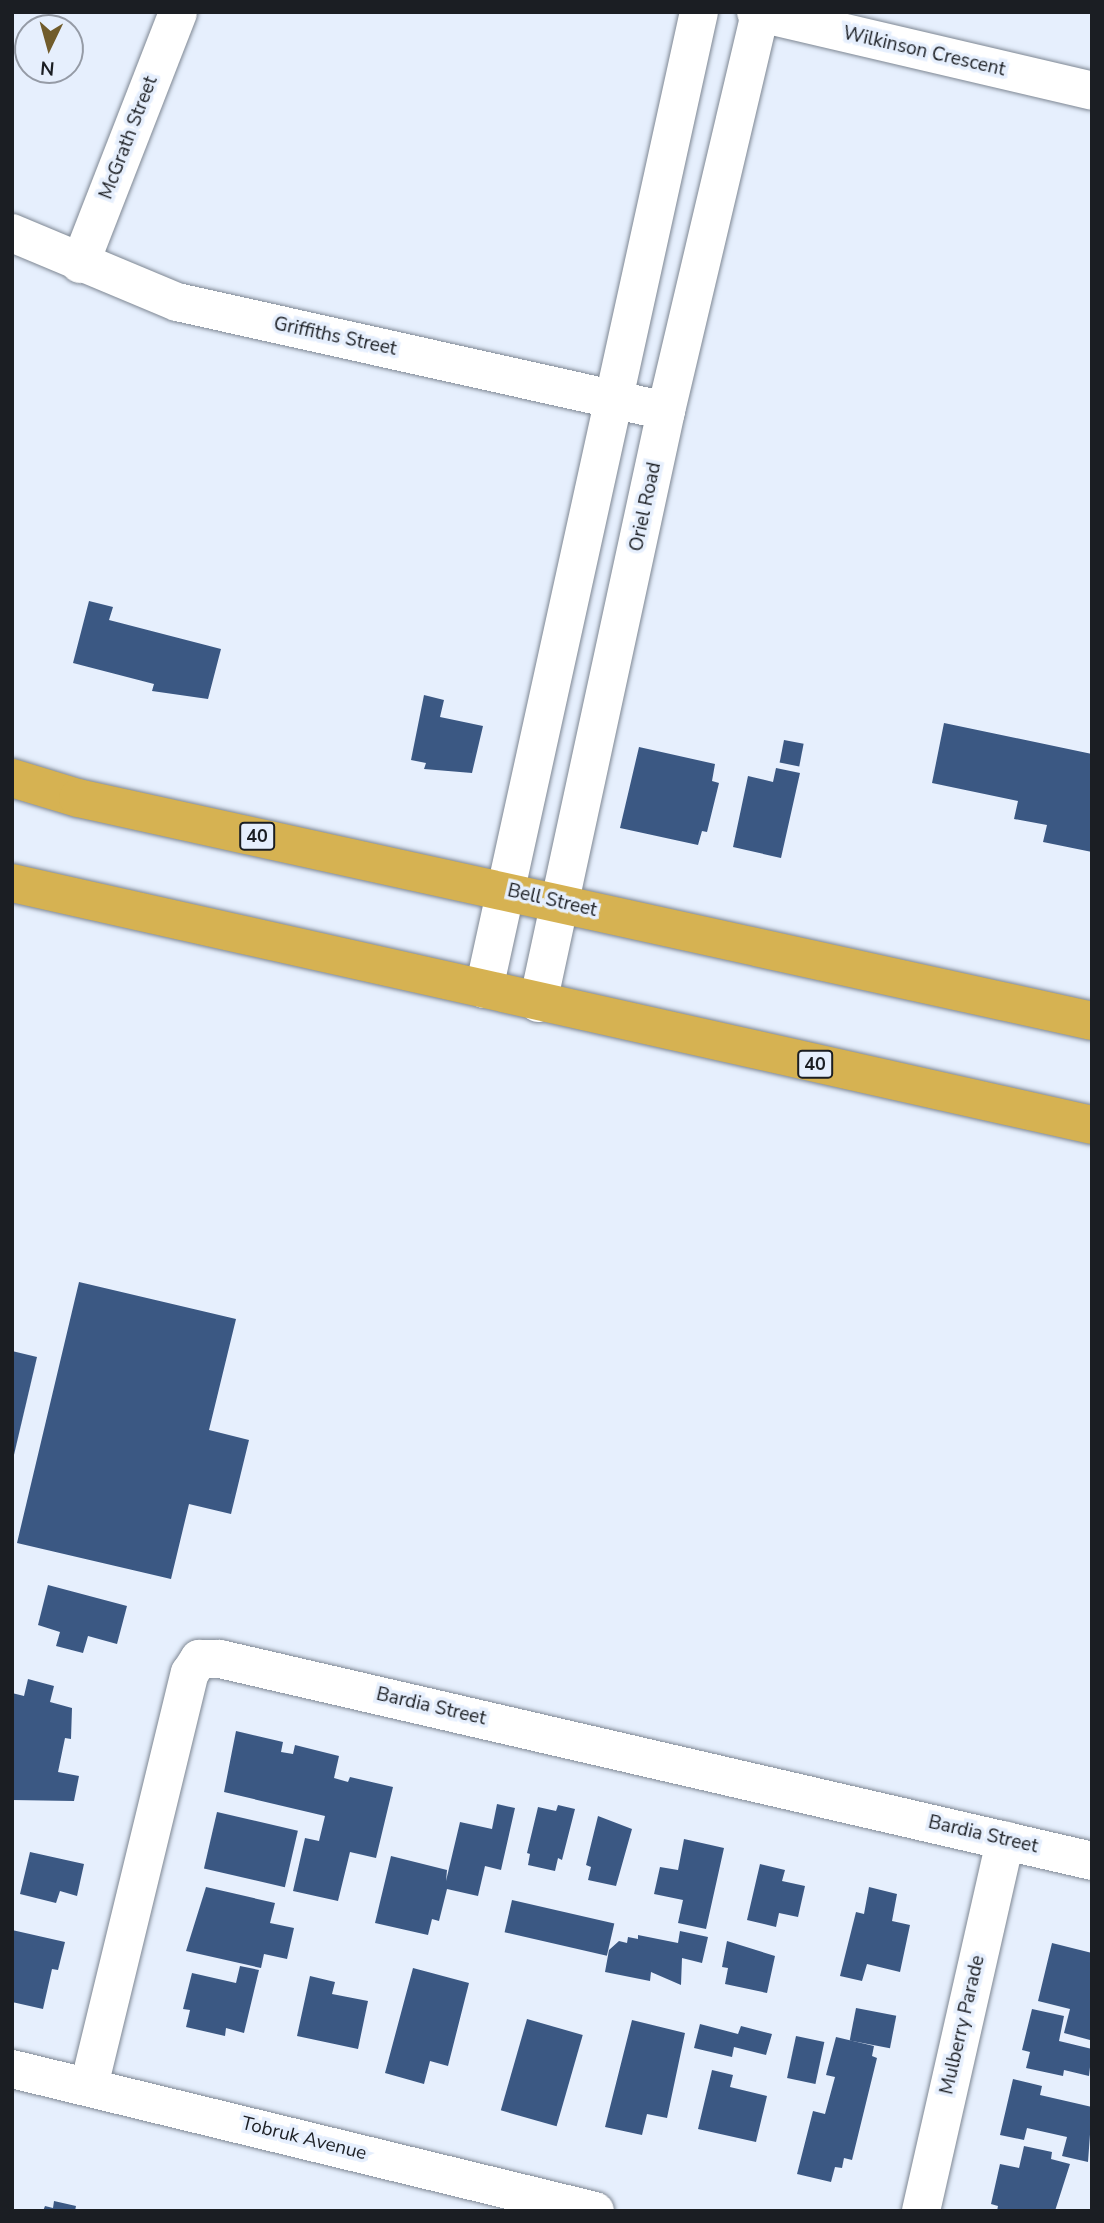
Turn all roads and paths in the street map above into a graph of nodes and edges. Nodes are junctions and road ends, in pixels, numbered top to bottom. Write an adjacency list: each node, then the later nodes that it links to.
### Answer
1 (178, 12): 6 (street, McGrath Street)
2 (699, 12): 7 (street)
3 (759, 12): 4 (street, Wilkinson Crescent); 8 (street, Oriel Road)
4 (1092, 91)
5 (12, 233): 6 (street, Griffiths Street)
6 (80, 264): 7 (street, Griffiths Street)
7 (612, 398): 8 (street, Griffiths Street); 11 (street)
8 (666, 411): 12 (street, Oriel Road)
9 (12, 778): 11 (highway, Bell Street / 40)
10 (12, 883): 13 (highway, 40)
11 (503, 891): 12 (highway, Bell Street / 40); 13 (street)
12 (560, 904): 14 (street, Oriel Road); 15 (highway, Bell Street / 40)
13 (484, 989): 14 (highway, 40)
14 (537, 1003): 16 (highway, 40)
15 (1092, 1021)
16 (1092, 1125)
17 (1005, 1840): 18 (street, Bardia Street); 20 (street, Bardia Street); 22 (street, Mulberry Parade)
18 (1092, 1861)
19 (12, 2069): 20 (street, Tobruk Avenue)
20 (89, 2086): 21 (street, Tobruk Avenue)
21 (595, 2211)
22 (921, 2211)

